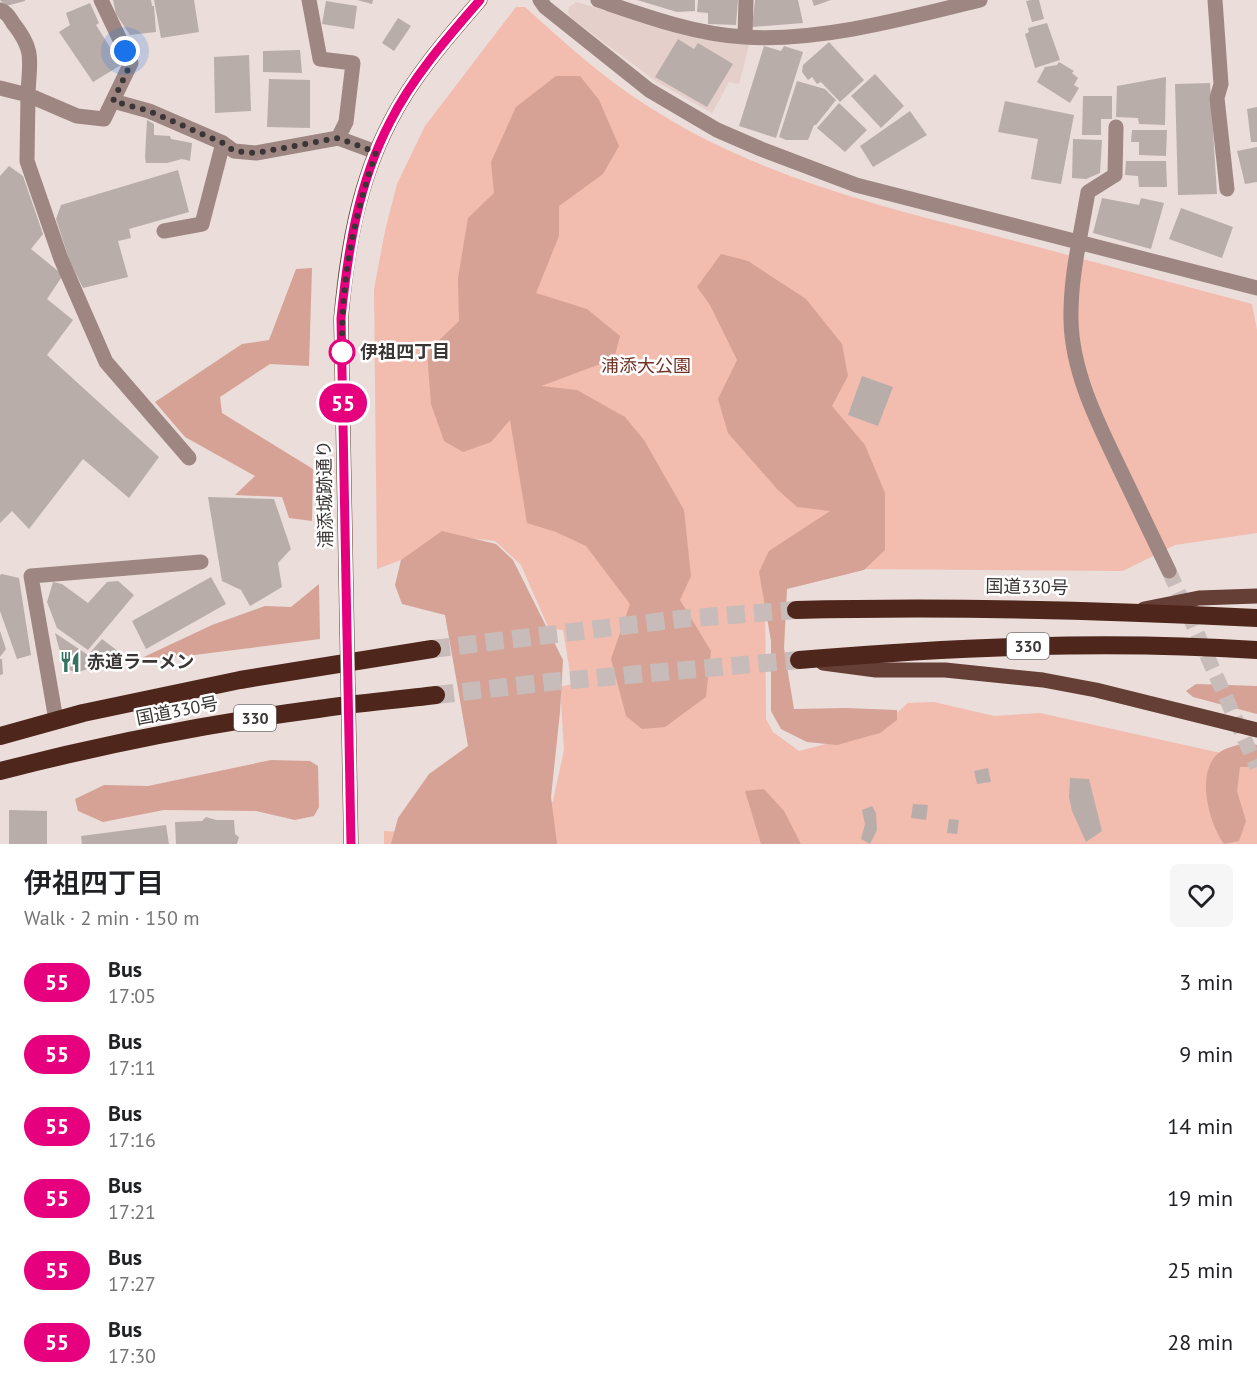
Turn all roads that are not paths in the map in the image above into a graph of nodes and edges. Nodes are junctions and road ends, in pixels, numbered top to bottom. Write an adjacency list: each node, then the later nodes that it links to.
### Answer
1 (101, 0): 13 (street)
2 (309, 0): 15 (street)
3 (480, 0): 17 (main road, 浦添城跡通り)
4 (540, 0): 20 (street)
5 (598, 0): 10 (street)
6 (746, 0): 10 (street)
7 (980, 0): 10 (street)
8 (1215, 0): 18 (street)
9 (0, 10): 12 (street)
10 (745, 37)
11 (0, 88): 12 (street)
12 (28, 95): 13 (street); 22 (street)
13 (113, 101): 16 (street)
14 (1116, 127): 20 (street)
15 (338, 138): 16 (street); 17 (street)
16 (223, 143): 19 (street)
17 (376, 152): 37 (main road, 浦添城跡通り)
18 (1227, 189)
19 (164, 231)
20 (1080, 244): 21 (street); 24 (street)
21 (1257, 288)
22 (189, 458)
23 (201, 562): 33 (street)
24 (1169, 571)
25 (1257, 597): 27 (main road)
26 (796, 610): 27 (highway, 国道330号 / 330)
27 (1132, 611): 28 (highway, 国道330号 / 330)
28 (1257, 618)
29 (432, 649): 33 (highway, 国道330号 / 330)
30 (1257, 650): 31 (highway, 330)
31 (799, 660): 34 (main road)
32 (436, 696): 36 (highway, 国道330号 / 330)
33 (56, 720): 35 (highway, 国道330号 / 330)
34 (1257, 729)
35 (0, 736)
36 (0, 771)
37 (351, 844)

